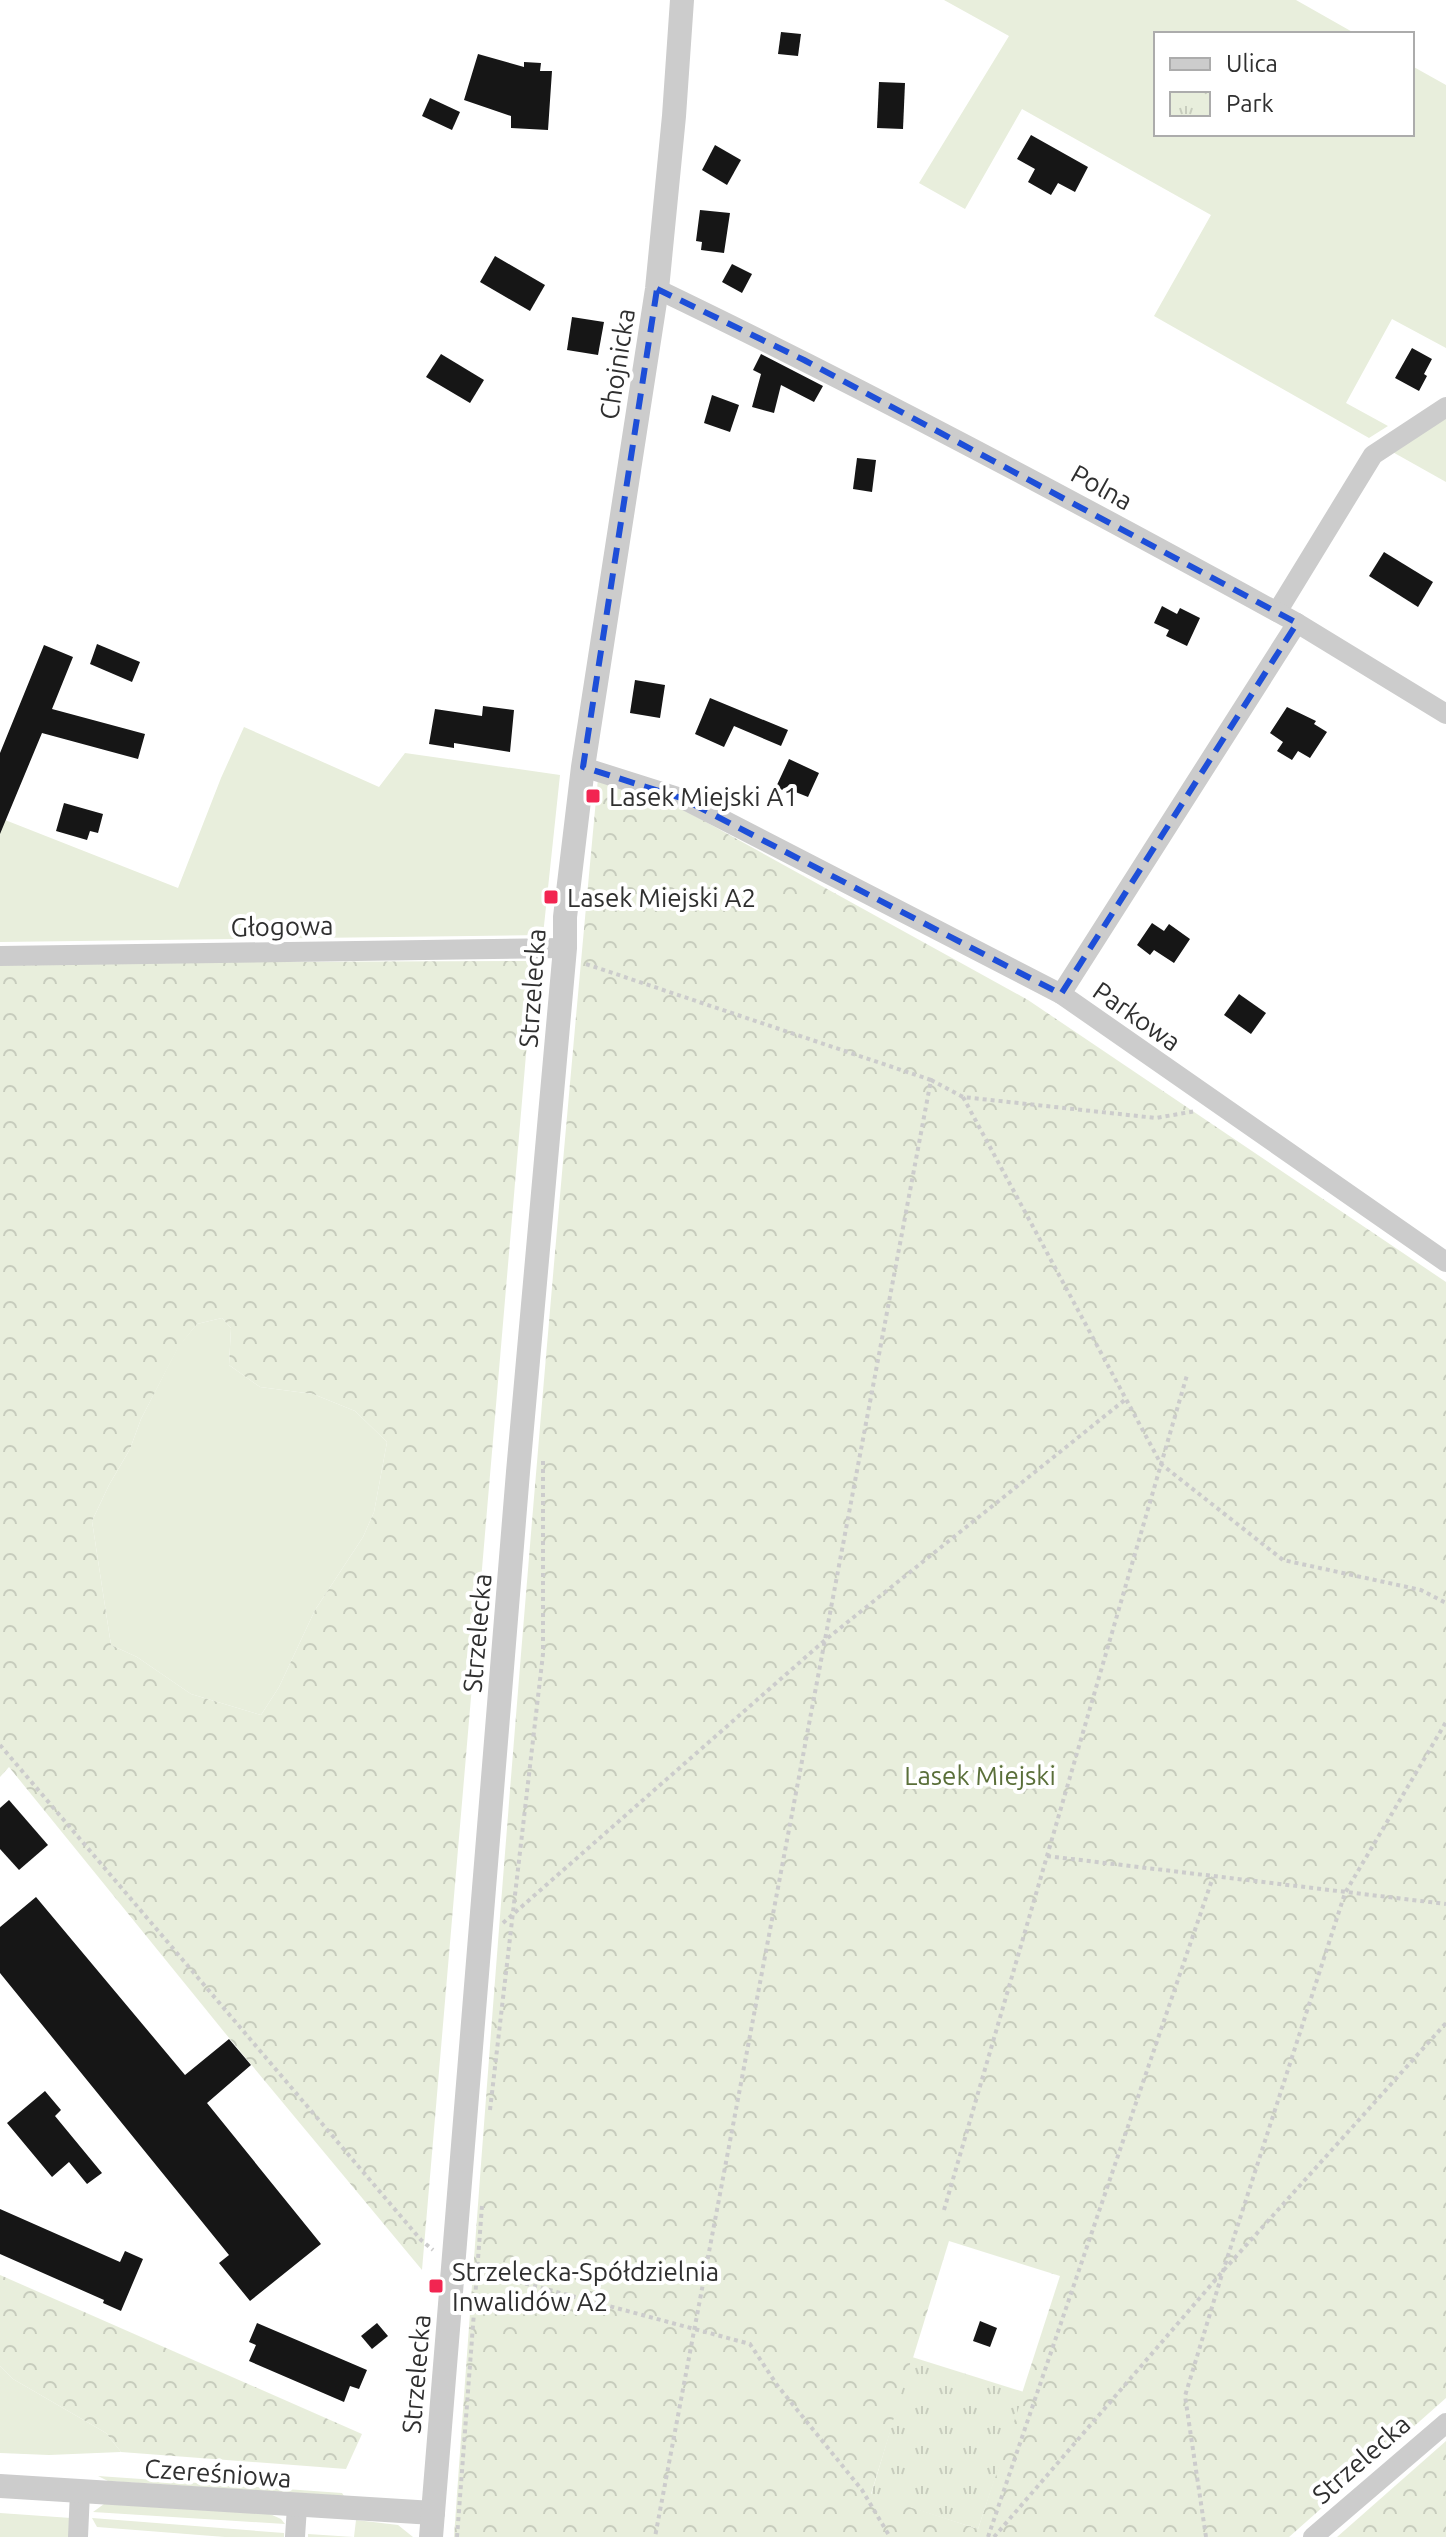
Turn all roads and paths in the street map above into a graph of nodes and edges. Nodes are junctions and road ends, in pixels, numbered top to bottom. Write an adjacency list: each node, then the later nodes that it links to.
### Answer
1 (682, 0): 2 (street, Chojnicka)
2 (657, 289): 4 (street, Polna); 7 (street, Chojnicka)
3 (1446, 407): 4 (street)
4 (1277, 612): 5 (street)
5 (1297, 623): 6 (street); 12 (street, Parkowa)
6 (1446, 714)
7 (588, 734): 8 (street, Strzelecka)
8 (583, 767): 9 (street, Strzelecka); 12 (street)
9 (565, 948): 10 (street, Głogowa); 30 (street, Strzelecka)
10 (0, 956)
11 (584, 978): 13 (path)
12 (1061, 994): 15 (street, Parkowa)
13 (931, 1080): 14 (path); 22 (path)
14 (963, 1097): 15 (path); 18 (path)
15 (1222, 1107): 16 (street, Parkowa)
16 (1446, 1262)
17 (1187, 1375): 20 (path)
18 (1126, 1399): 20 (path); 22 (path)
19 (543, 1445): 29 (path)
20 (1161, 1464): 21 (path); 25 (path)
21 (1446, 1603)
22 (824, 1641): 29 (path); 38 (path)
23 (1446, 1722): 27 (path)
24 (0, 1745): 35 (path)
25 (1047, 1856): 26 (path); 34 (path)
26 (1213, 1877): 27 (path); 51 (path)
27 (1345, 1893): 28 (path); 37 (path)
28 (1446, 1904)
29 (513, 1914): 30 (path); 32 (path)
30 (480, 1943): 35 (street, Strzelecka)
31 (1446, 2023): 37 (path)
32 (488, 2124)
33 (483, 2200): 36 (path)
34 (944, 2210)
35 (453, 2267): 36 (path); 40 (street, Strzelecka)
36 (479, 2271): 38 (path); 41 (path)
37 (1223, 2271): 52 (path); 53 (path)
38 (695, 2329): 49 (path); 50 (path)
39 (1446, 2423): 54 (street, Strzelecka)
40 (438, 2453): 41 (path); 45 (street, Strzelecka)
41 (463, 2456): 48 (path)
42 (0, 2486): 43 (street, Czereśniowa)
43 (80, 2492): 44 (street, Czereśniowa); 46 (street)
44 (297, 2507): 45 (street, Czereśniowa); 47 (street)
45 (432, 2525)
46 (78, 2537)
47 (295, 2537)
48 (457, 2537)
49 (655, 2537)
50 (890, 2537)
51 (988, 2537)
52 (994, 2537)
53 (1206, 2537)
54 (1313, 2537)

